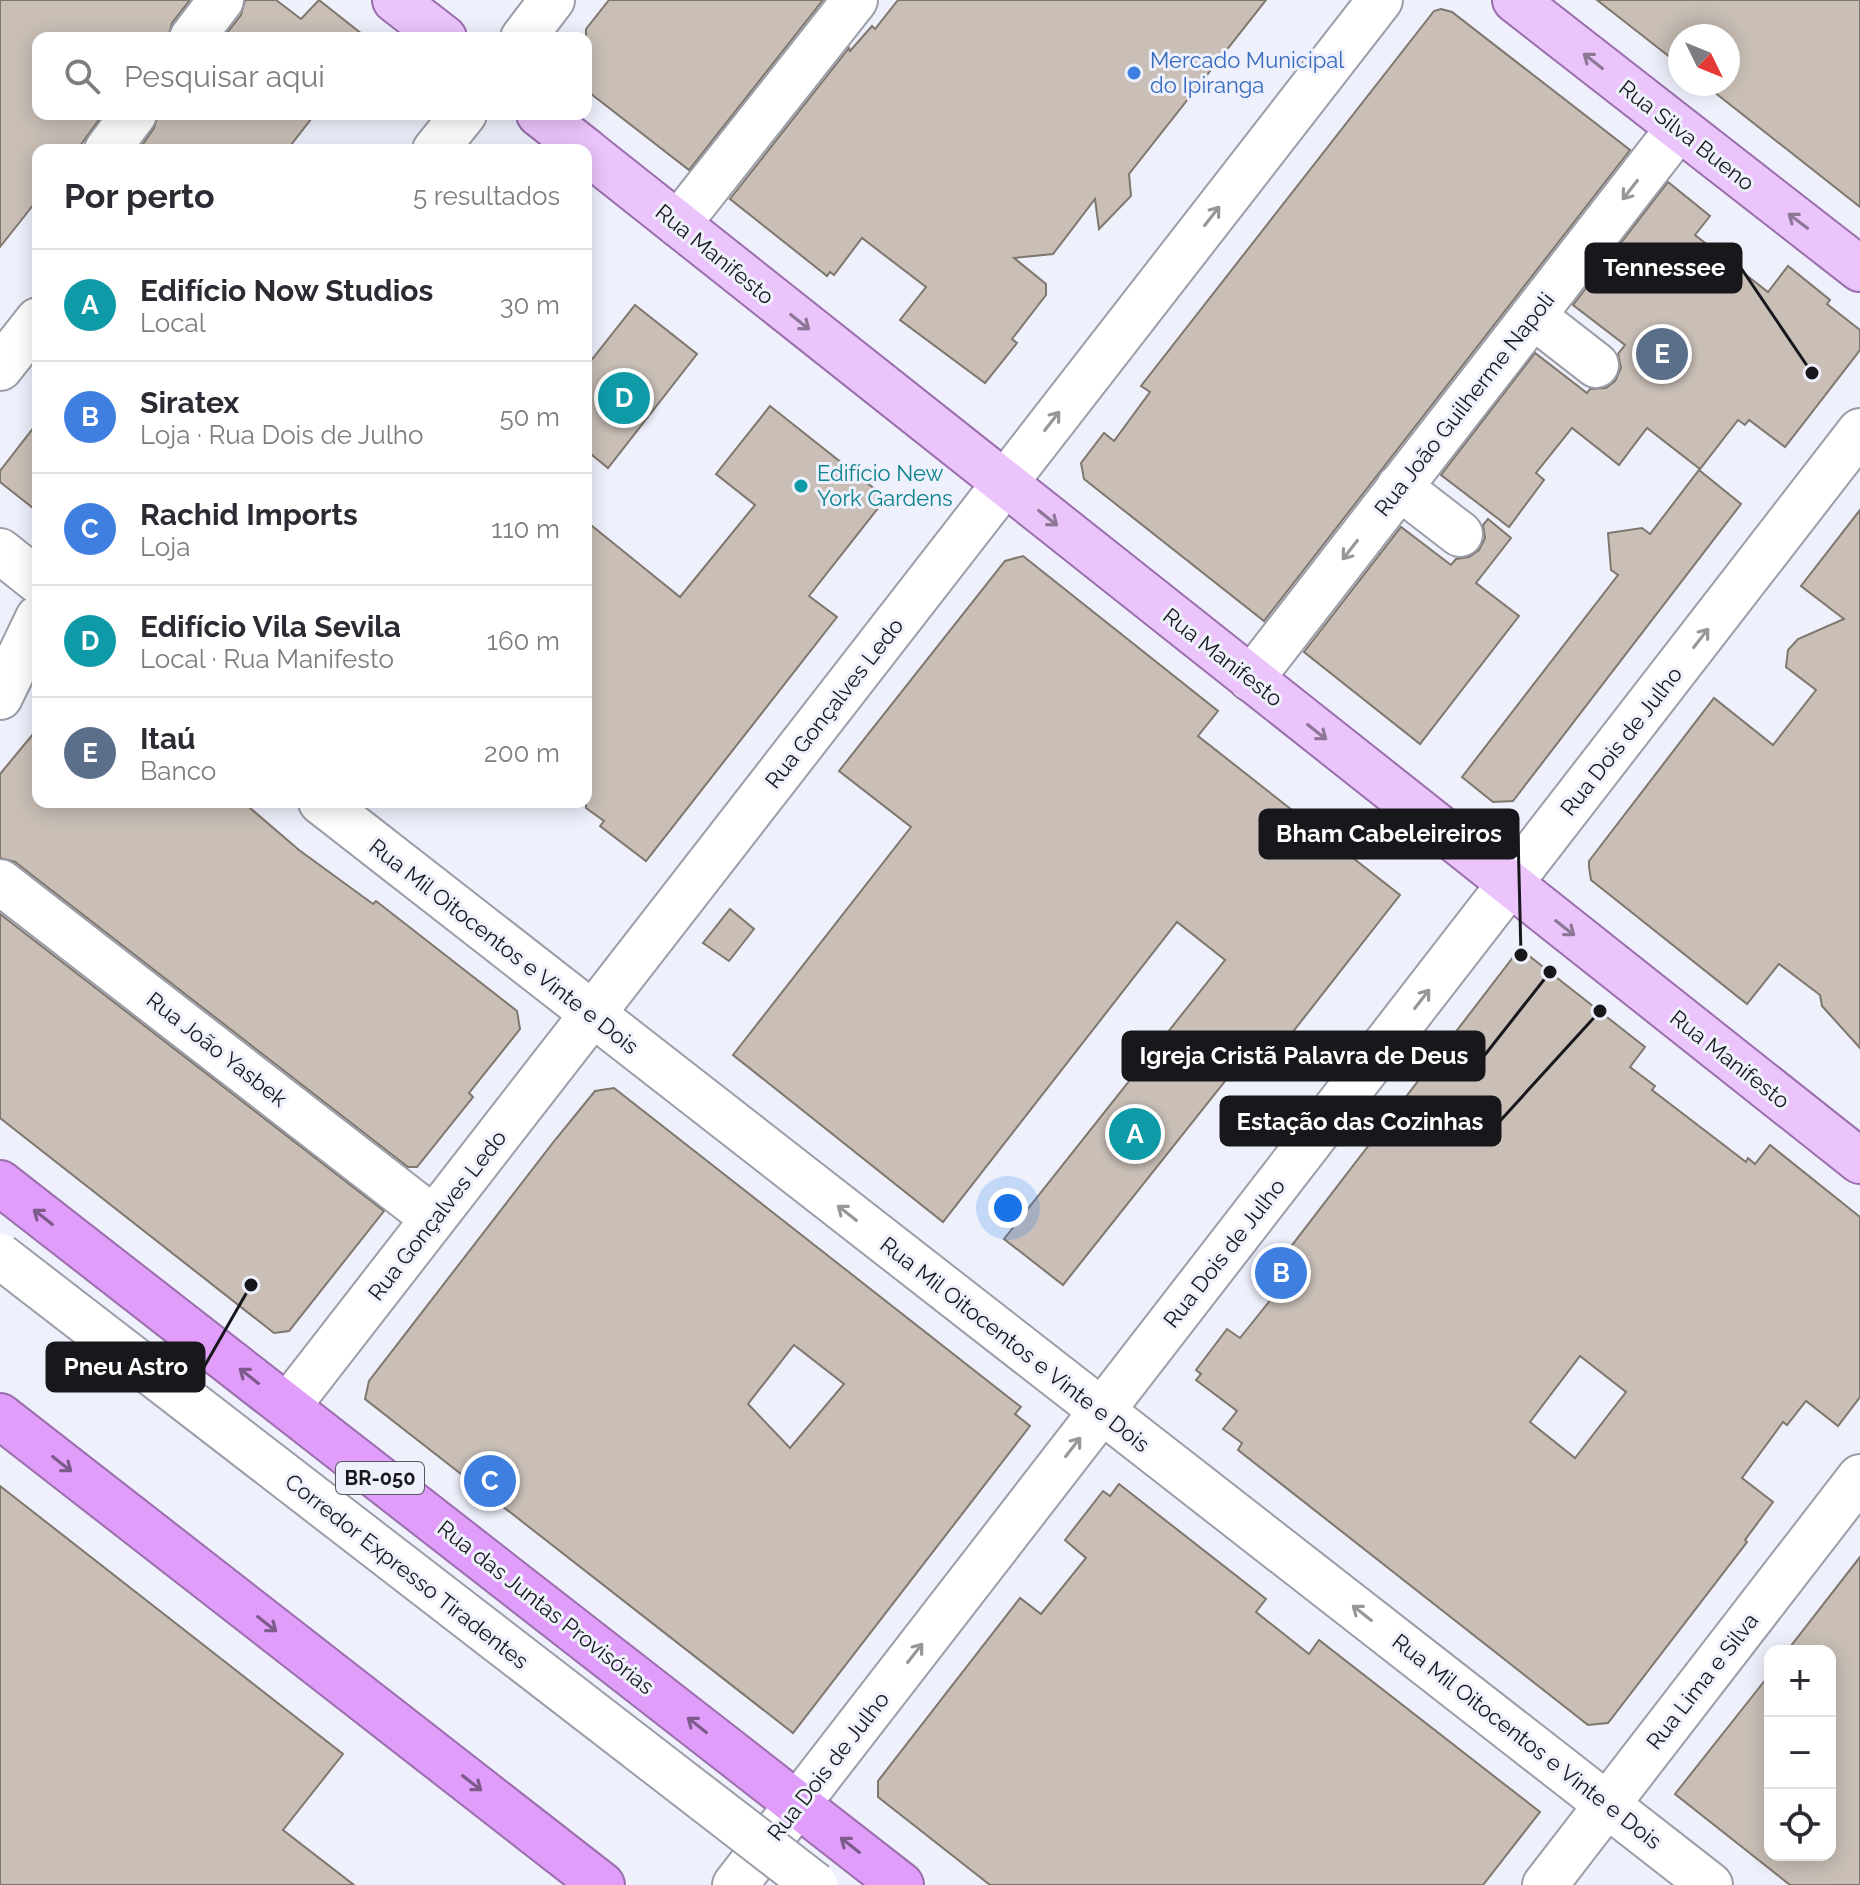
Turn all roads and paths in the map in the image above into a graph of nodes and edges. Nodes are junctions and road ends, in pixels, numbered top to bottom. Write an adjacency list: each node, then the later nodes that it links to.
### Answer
1 (221, 0): 7 (street)
2 (395, 0): 8 (main road)
3 (552, 0): 9 (street)
4 (855, 0): 18 (street)
5 (1380, 0): 25 (street, Rua Gonçalves Ledo, one-way to 5)
6 (1515, 0): 13 (main road, Rua Silva Bueno, one-way to 6)
7 (197, 32)
8 (436, 32)
9 (528, 32)
10 (130, 120): 14 (street)
11 (459, 120): 15 (street)
12 (547, 120): 16 (main road, Rua Manifesto)
13 (1678, 129): 19 (main road, Rua Silva Bueno, one-way to 13); 20 (street, Rua João Guilherme Napoli, one-way to 20)
14 (112, 144)
15 (440, 144)
16 (577, 144)
17 (592, 156): 18 (main road, Rua Manifesto)
18 (678, 224): 25 (main road, Rua Manifesto, one-way to 25)
19 (1860, 269)
20 (1533, 316): 22 (street); 26 (street, Rua João Guilherme Napoli)
21 (32, 328): 23 (street)
22 (1596, 365)
23 (0, 368)
24 (1860, 431): 37 (street, Rua Dois de Julho, one-way to 24)
25 (1004, 483): 32 (main road, Rua Manifesto, one-way to 32); 38 (street, Rua Gonçalves Ledo)
26 (1399, 487): 27 (street); 32 (street, Rua João Guilherme Napoli, one-way to 32)
27 (1460, 534)
28 (0, 551): 29 (street)
29 (32, 576)
30 (32, 630): 33 (street)
31 (32, 678): 34 (street)
32 (1251, 679): 37 (main road, Rua Manifesto, one-way to 37)
33 (0, 697)
34 (0, 704)
35 (329, 808): 38 (street, Rua Mil Oitocentos e Vinte e Dois)
36 (0, 882): 41 (street, Rua João Yasbek)
37 (1511, 885): 39 (main road, Rua Manifesto, one-way to 39); 44 (street, Rua Dois de Julho, one-way to 37)
38 (593, 1016): 41 (street, Rua Gonçalves Ledo); 44 (street, Rua Mil Oitocentos e Vinte e Dois, one-way to 38)
39 (1860, 1161)
40 (0, 1183): 43 (highway, Rua das Juntas Provisórias / BR-050, one-way to 40)
41 (433, 1218): 43 (street, Rua Gonçalves Ledo)
42 (0, 1256): 51 (street, Corredor Expresso Tiradentes, bridge)
43 (288, 1406): 47 (highway, Rua das Juntas Provisórias / BR-050, one-way to 43)
44 (1101, 1411): 47 (street, Rua Dois de Julho, one-way to 44); 48 (street, Rua Mil Oitocentos e Vinte e Dois, one-way to 44)
45 (0, 1416): 49 (highway, one-way to 49)
46 (1860, 1477): 48 (street, Rua Lima e Silva)
47 (799, 1804): 50 (street, Rua Dois de Julho); 52 (highway, Rua das Juntas Provisórias / BR-050, one-way to 47)
48 (1607, 1804): 53 (street, Rua Lima e Silva); 54 (street, Rua Mil Oitocentos e Vinte e Dois)
49 (602, 1885)
50 (735, 1885)
51 (815, 1885)
52 (901, 1885)
53 (1545, 1885)
54 (1710, 1885)

